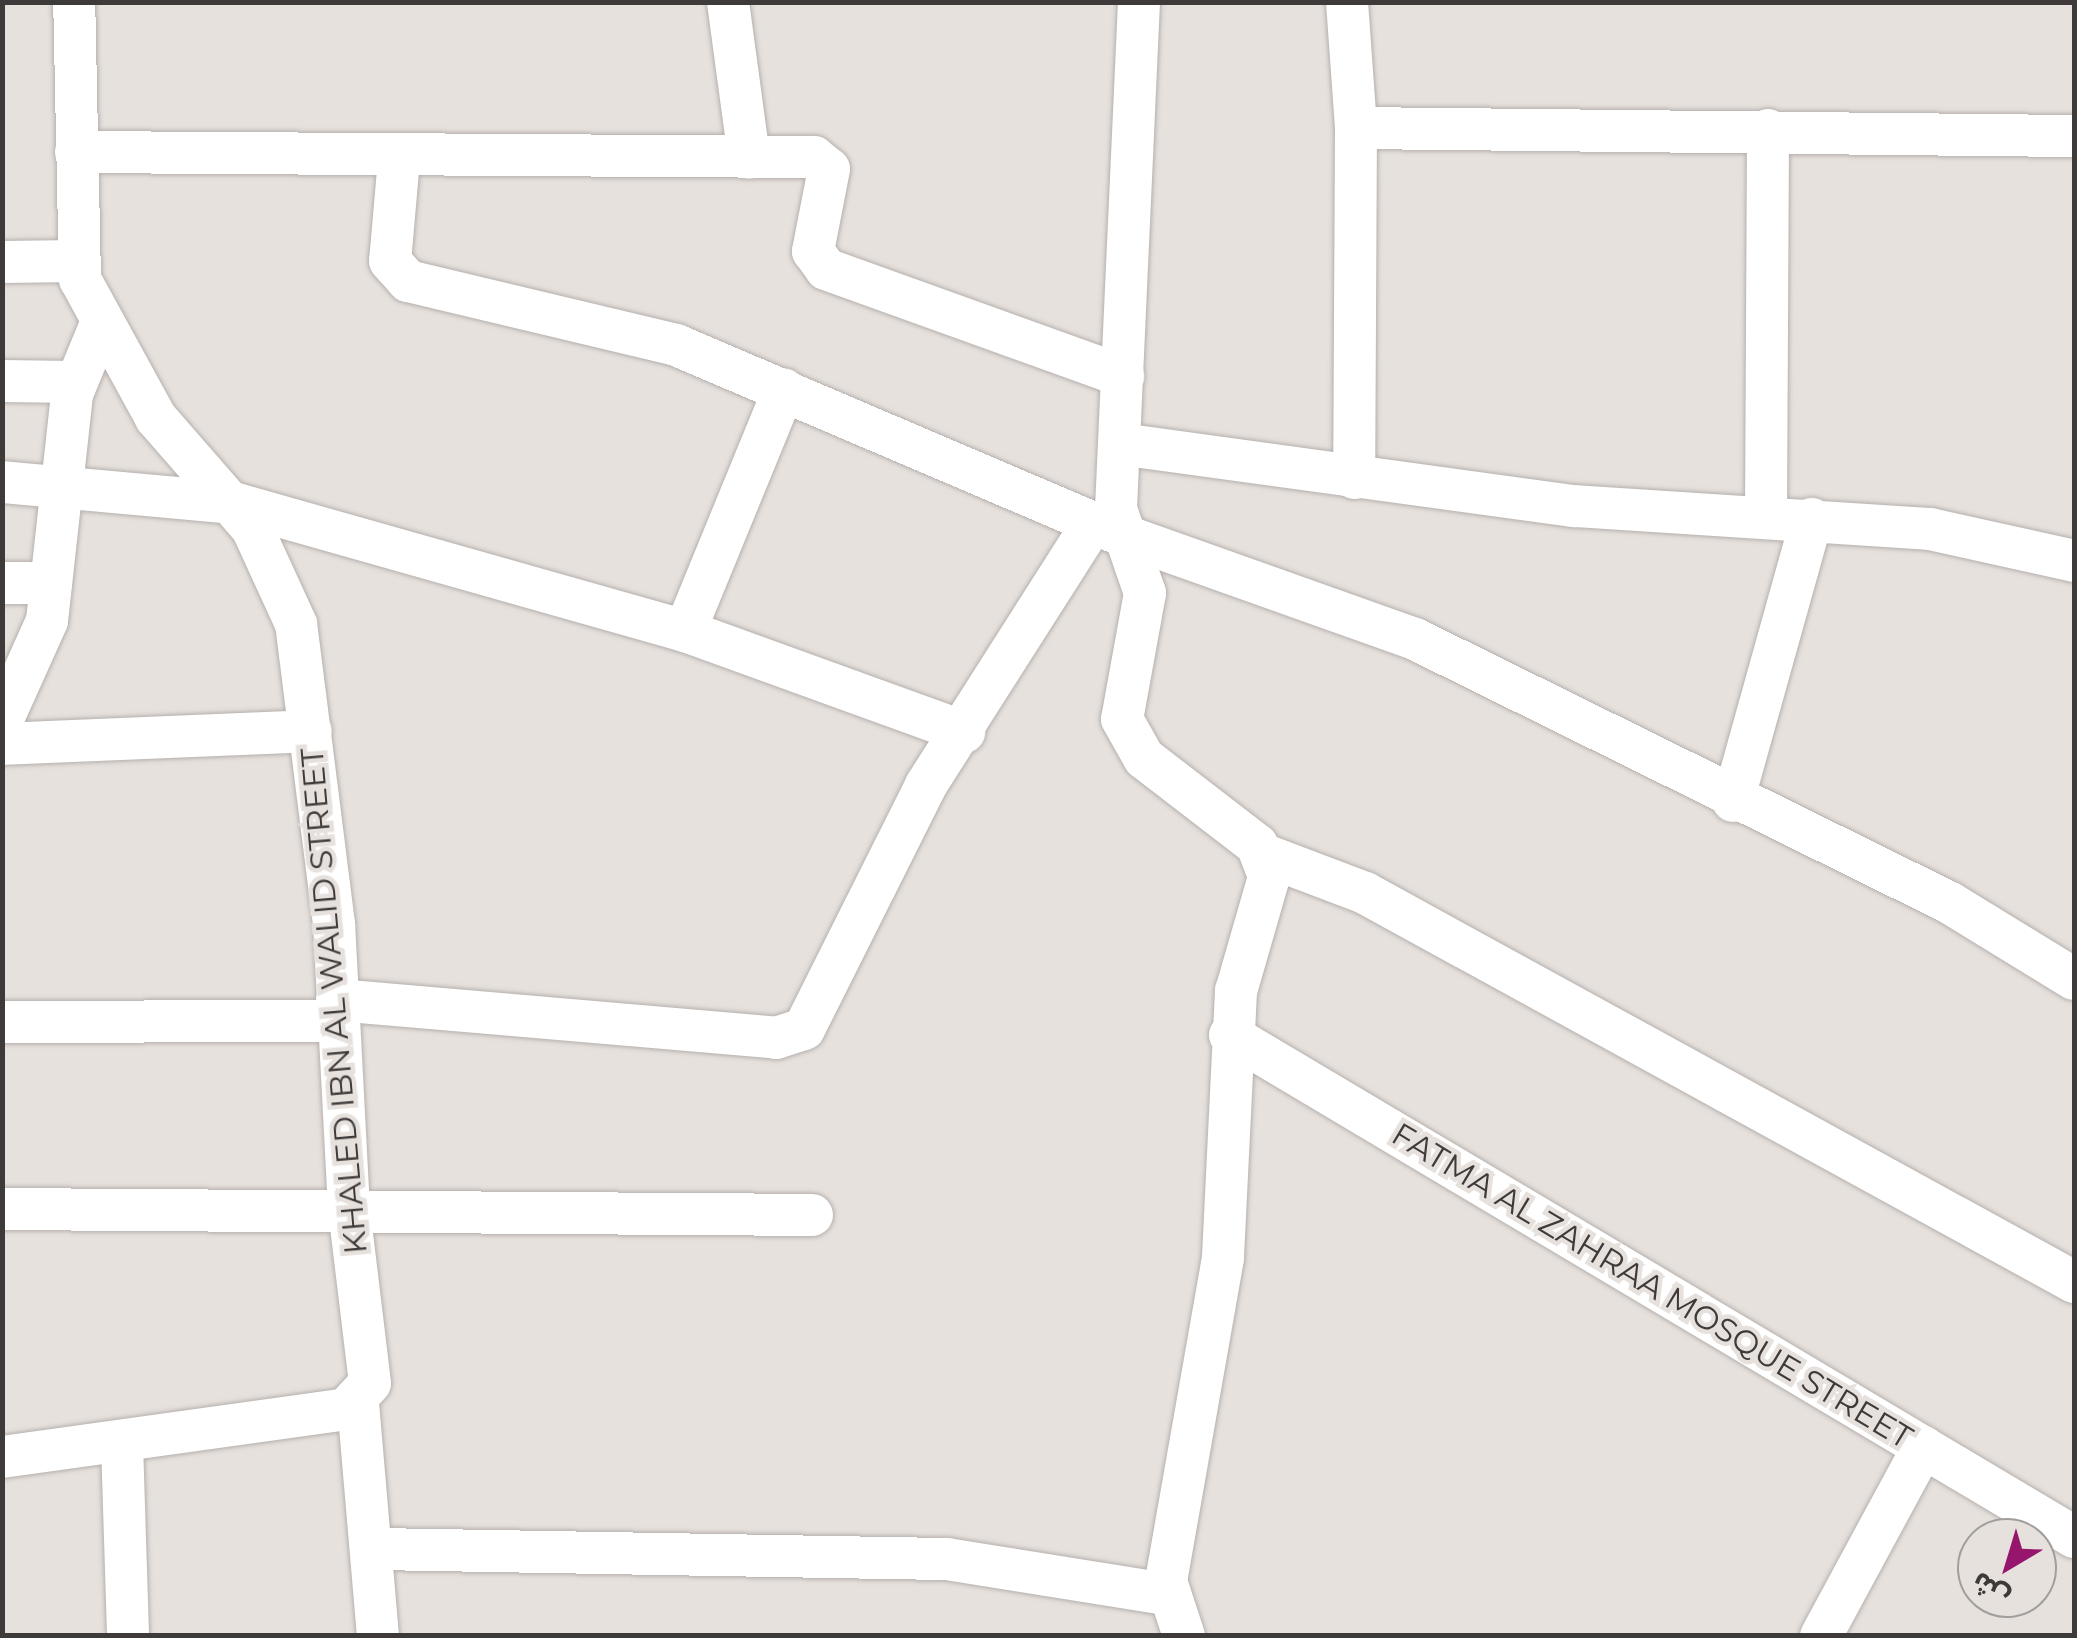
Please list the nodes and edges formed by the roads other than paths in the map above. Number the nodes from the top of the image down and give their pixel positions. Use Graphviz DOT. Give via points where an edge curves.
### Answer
graph roads {
  1 [pos="74,2"];
  2 [pos="728,2"];
  3 [pos="1138,2"];
  4 [pos="1348,2"];
  5 [pos="1356,128"];
  6 [pos="1768,130"];
  7 [pos="2074,136"];
  8 [pos="76,152"];
  9 [pos="399,158"];
  10 [pos="749,158"];
  11 [pos="77,261"];
  12 [pos="2,262"];
  13 [pos="100,326"];
  14 [pos="1123,376"];
  15 [pos="2,382"];
  16 [pos="75,382"];
  17 [pos="784,390"];
  18 [pos="1120,444"];
  19 [pos="1354,478"];
  20 [pos="2,482"];
  21 [pos="62,482"];
  22 [pos="234,504"];
  23 [pos="1766,518"];
  24 [pos="1812,519"];
  25 [pos="1107,529"];
  26 [pos="2074,561"];
  27 [pos="51,583"];
  28 [pos="2,584"];
  29 [pos="685,632"];
  30 [pos="4,725"];
  31 [pos="311,731"];
  32 [pos="964,732"];
  33 [pos="1733,801"];
  34 [pos="1264,855"];
  35 [pos="2074,979"];
  36 [pos="337,1011"];
  37 [pos="2,1022"];
  38 [pos="1230,1036"];
  39 [pos="2,1209"];
  40 [pos="349,1209"];
  41 [pos="812,1215"];
  42 [pos="2074,1282"];
  43 [pos="358,1402"];
  44 [pos="122,1443"];
  45 [pos="1922,1447"];
  46 [pos="2,1457"];
  47 [pos="2074,1537"];
  48 [pos="376,1550"];
  49 [pos="1166,1594"];
  50 [pos="128,1636"];
  51 [pos="378,1636"];
  52 [pos="1184,1636"];
  53 [pos="1820,1636"];
  1 -- 8 [label="street, KHALED IBN AL WALID STREET"];
  2 -- 10 [label="street"];
  3 -- 14 [label="street"];
  4 -- 5 [label="street"];
  5 -- 6 [label="street"];
  5 -- 19 [label="street"];
  6 -- 7 [label="street"];
  6 -- 23 [label="street"];
  8 -- 9 [label="street"];
  8 -- 11 [label="street, KHALED IBN AL WALID STREET"];
  9 -- 10 [label="street"];
  9 -- 17 [label="street" via="390,261 399,276 631,330"];
  10 -- 14 [label="street" via="827,165 813,250 826,269"];
  11 -- 12 [label="street"];
  11 -- 13 [label="street, KHALED IBN AL WALID STREET"];
  13 -- 16 [label="street"];
  13 -- 22 [label="street, KHALED IBN AL WALID STREET" via="156,418"];
  14 -- 18 [label="street"];
  15 -- 16 [label="street"];
  16 -- 21 [label="street"];
  17 -- 25 [label="street"];
  17 -- 29 [label="street"];
  18 -- 19 [label="street"];
  18 -- 25 [label="street"];
  19 -- 23 [label="street"];
  20 -- 21 [label="street"];
  21 -- 22 [label="street"];
  21 -- 27 [label="street"];
  22 -- 29 [label="street"];
  22 -- 31 [label="street, KHALED IBN AL WALID STREET" via="284,588"];
  23 -- 24 [label="street"];
  24 -- 26 [label="street" via="1930,529"];
  24 -- 33 [label="street"];
  25 -- 32 [label="street"];
  25 -- 33 [label="street" via="1489,671"];
  25 -- 34 [label="street" via="1145,593 1122,704 1126,733"];
  27 -- 28 [label="street"];
  27 -- 30 [label="street" via="38,655"];
  29 -- 32 [label="street"];
  30 -- 31 [label="street"];
  31 -- 36 [label="street, KHALED IBN AL WALID STREET"];
  32 -- 36 [label="street" via="913,810 814,1019 791,1036"];
  33 -- 35 [label="street" via="1950,903"];
  34 -- 38 [label="street" via="1267,886"];
  34 -- 42 [label="street" via="1366,893"];
  36 -- 37 [label="street"];
  36 -- 40 [label="street, KHALED IBN AL WALID STREET"];
  38 -- 45 [label="street, FATMA AL ZAHRAA MOSQUE STREET"];
  38 -- 49 [label="street" via="1223,1258"];
  39 -- 40 [label="street"];
  40 -- 41 [label="street"];
  40 -- 43 [label="street, KHALED IBN AL WALID STREET" via="370,1373"];
  43 -- 44 [label="street"];
  43 -- 48 [label="street, KHALED IBN AL WALID STREET"];
  44 -- 46 [label="street"];
  44 -- 50 [label="street"];
  45 -- 47 [label="street, FATMA AL ZAHRAA MOSQUE STREET"];
  45 -- 53 [label="street"];
  48 -- 49 [label="street" via="947,1560"];
  48 -- 51 [label="street, KHALED IBN AL WALID STREET"];
  49 -- 52 [label="street"];
}
